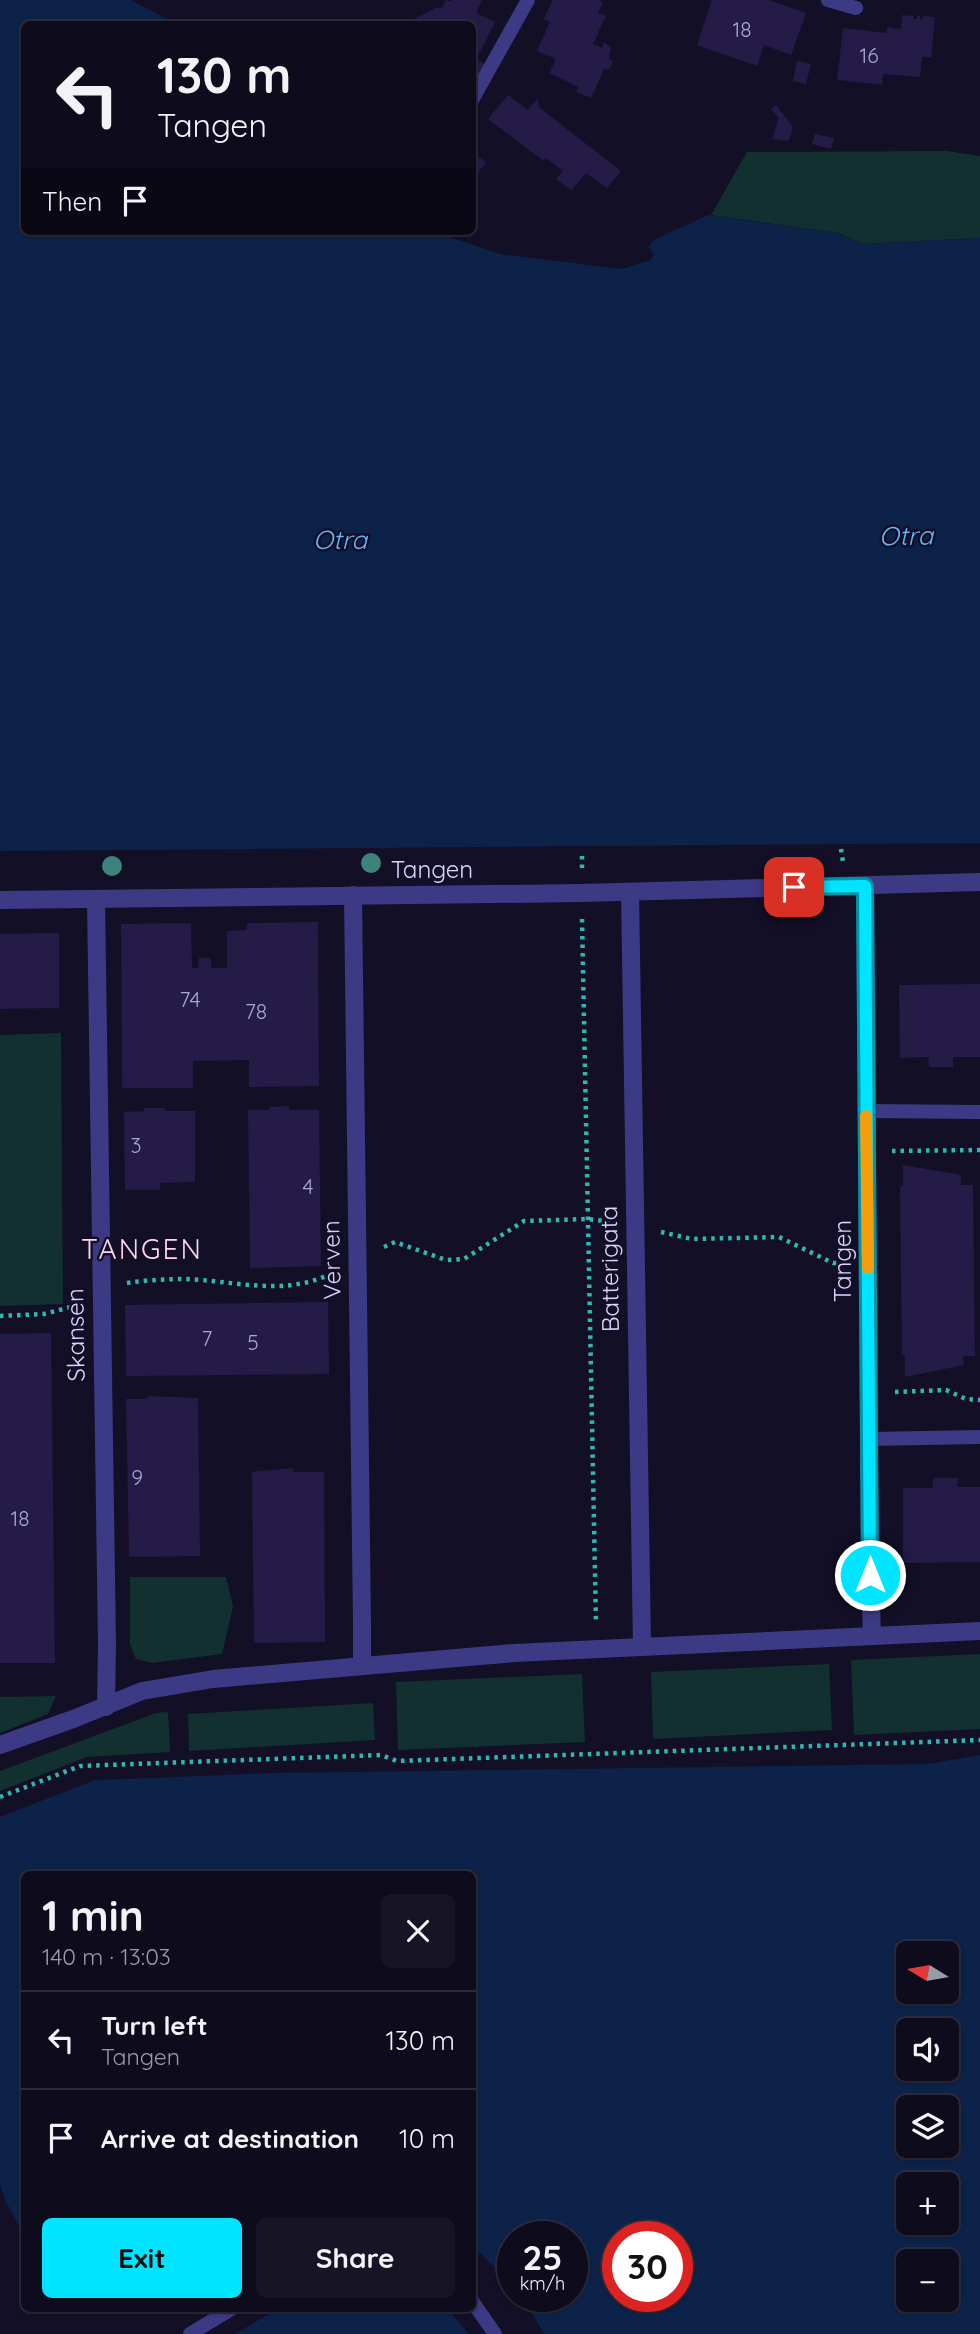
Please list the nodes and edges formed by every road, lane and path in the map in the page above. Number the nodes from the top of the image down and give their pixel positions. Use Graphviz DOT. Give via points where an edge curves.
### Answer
graph roads {
  1 [pos="528,0"];
  2 [pos="828,0"];
  3 [pos="856,8"];
  4 [pos="476,93"];
  5 [pos="582,851"];
  6 [pos="980,882"];
  7 [pos="865,886"];
  8 [pos="630,892"];
  9 [pos="581,893"];
  10 [pos="353,895"];
  11 [pos="0,900"];
  12 [pos="96,900"];
  13 [pos="866,1111"];
  14 [pos="980,1112"];
  15 [pos="980,1150"];
  16 [pos="867,1151"];
  17 [pos="588,1219"];
  18 [pos="634,1226"];
  19 [pos="357,1259"];
  20 [pos="867,1262"];
  21 [pos="100,1291"];
  22 [pos="0,1316"];
  23 [pos="869,1393"];
  24 [pos="980,1400"];
  25 [pos="980,1437"];
  26 [pos="869,1439"];
  27 [pos="980,1631"];
  28 [pos="872,1636"];
  29 [pos="642,1646"];
  30 [pos="597,1648"];
  31 [pos="362,1666"];
  32 [pos="106,1707"];
  33 [pos="980,1740"];
  34 [pos="0,1745"];
  35 [pos="0,1797"];
  36 [pos="476,2307"];
  37 [pos="226,2312"];
  38 [pos="190,2334"];
  39 [pos="495,2334"];
  1 -- 4 [label="lane"];
  2 -- 3 [label="lane"];
  5 -- 9 [label="path"];
  6 -- 7 [label="street, Tangen"];
  7 -- 8 [label="street, Tangen"];
  7 -- 13 [label="street, Tangen"];
  8 -- 9 [label="street, Tangen"];
  8 -- 18 [label="street, Batterigata"];
  9 -- 10 [label="street, Tangen"];
  9 -- 17 [label="path"];
  10 -- 12 [label="street, Tangen"];
  10 -- 19 [label="street, Verven"];
  11 -- 12 [label="street, Tangen"];
  12 -- 21 [label="street, Skansen"];
  13 -- 14 [label="lane"];
  13 -- 16 [label="street, Tangen"];
  15 -- 16 [label="path"];
  16 -- 20 [label="street, Tangen"];
  17 -- 18 [label="path"];
  17 -- 19 [label="path" via="524,1221 464,1259 446,1261 395,1242"];
  17 -- 30 [label="path"];
  18 -- 20 [label="path" via="692,1238 779,1237 833,1263"];
  18 -- 29 [label="street, Batterigata"];
  19 -- 21 [label="path" via="300,1285 267,1287 186,1279 113,1285"];
  19 -- 31 [label="street, Verven"];
  20 -- 23 [label="street, Tangen"];
  21 -- 22 [label="path" via="71,1309"];
  21 -- 32 [label="street, Skansen"];
  23 -- 24 [label="path" via="946,1390"];
  23 -- 26 [label="street, Tangen"];
  25 -- 26 [label="lane"];
  26 -- 28 [label="street, Tangen"];
  27 -- 28 [label="street"];
  28 -- 29 [label="street"];
  29 -- 30 [label="street"];
  30 -- 31 [label="street"];
  31 -- 32 [label="street" via="175,1684 142,1691"];
  32 -- 34 [label="street"];
  33 -- 35 [label="path" via="397,1761 381,1755 80,1766"];
  36 -- 39 [label="lane"];
  37 -- 38 [label="lane"];
}
